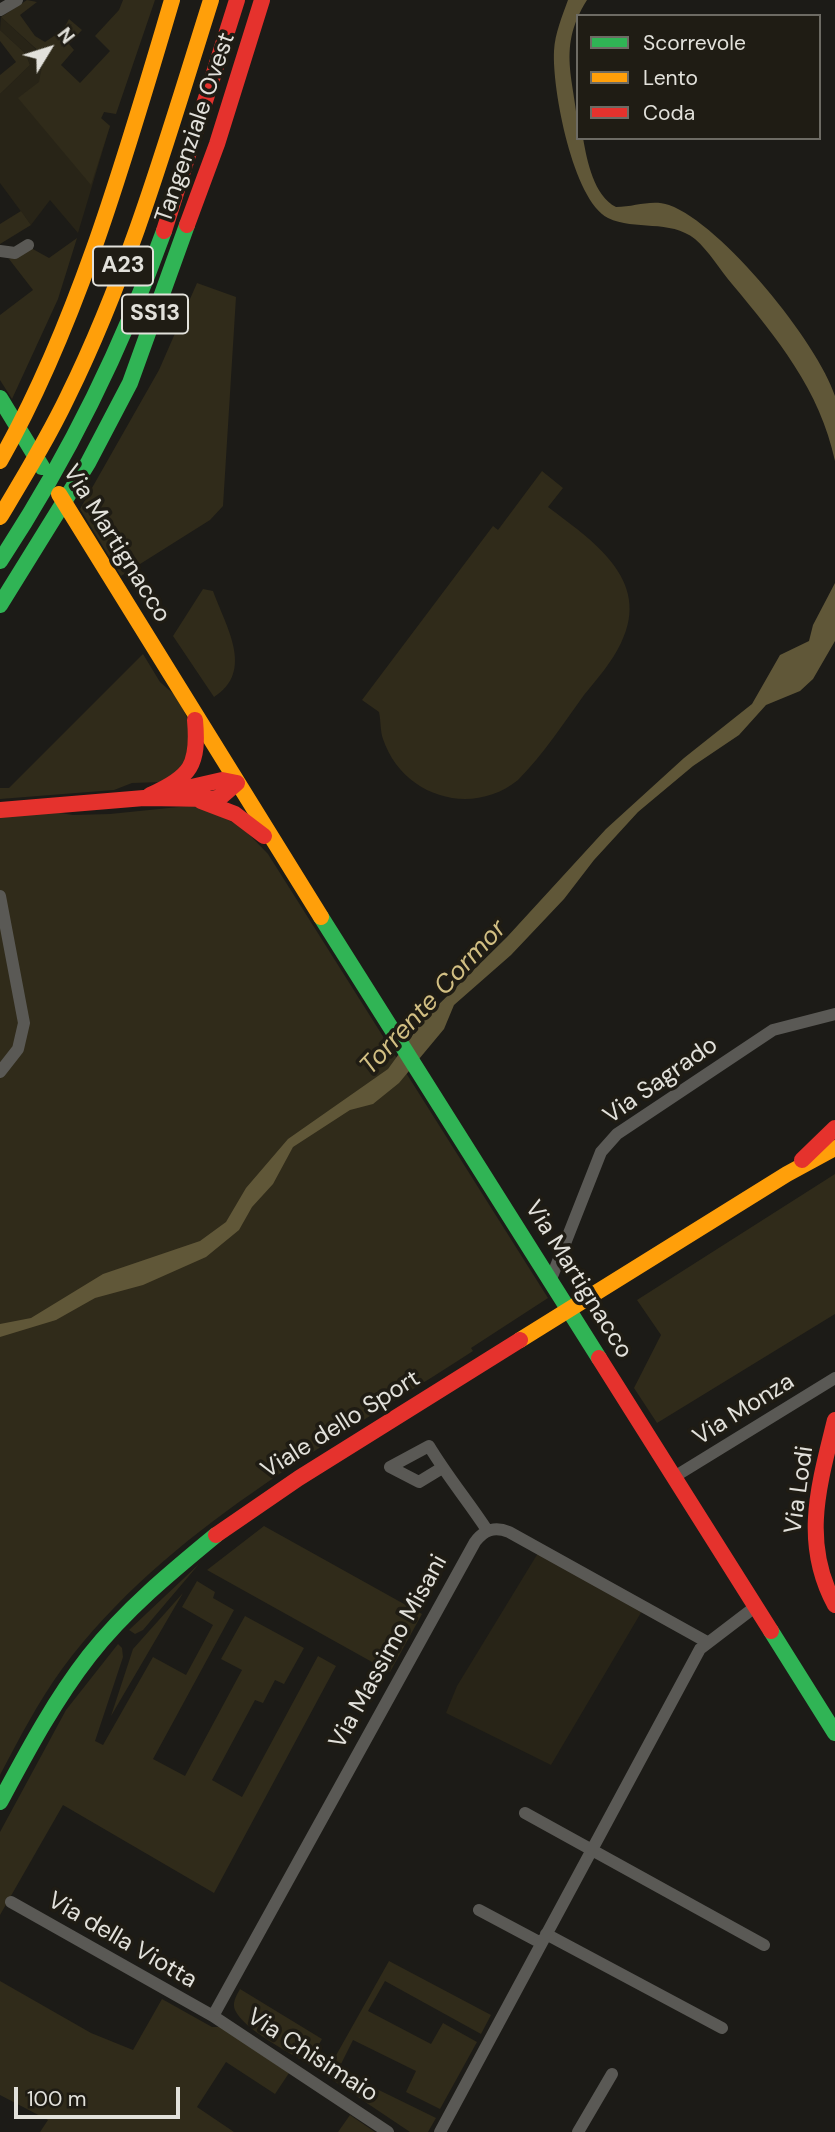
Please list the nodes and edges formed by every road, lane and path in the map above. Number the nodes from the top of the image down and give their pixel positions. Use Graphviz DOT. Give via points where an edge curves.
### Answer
graph roads {
  1 [pos="17,0"];
  2 [pos="172,0"];
  3 [pos="211,0"];
  4 [pos="237,0"];
  5 [pos="262,0"];
  6 [pos="0,10"];
  7 [pos="28,245"];
  8 [pos="0,251"];
  9 [pos="0,398"];
  10 [pos="0,461"];
  11 [pos="0,517"];
  12 [pos="0,561"];
  13 [pos="0,605"];
  14 [pos="194,713"];
  15 [pos="237,783"];
  16 [pos="144,798"];
  17 [pos="197,800"];
  18 [pos="0,810"];
  19 [pos="281,851"];
  20 [pos="0,897"];
  21 [pos="835,1014"];
  22 [pos="0,1072"];
  23 [pos="835,1128"];
  24 [pos="835,1148"];
  25 [pos="787,1174"];
  26 [pos="554,1284"];
  27 [pos="835,1378"];
  28 [pos="835,1420"];
  29 [pos="442,1468"];
  30 [pos="674,1477"];
  31 [pos="487,1531"];
  32 [pos="835,1605"];
  33 [pos="755,1607"];
  34 [pos="706,1642"];
  35 [pos="835,1733"];
  36 [pos="0,1802"];
  37 [pos="525,1813"];
  38 [pos="591,1850"];
  39 [pos="10,1902"];
  40 [pos="479,1910"];
  41 [pos="544,1938"];
  42 [pos="764,1945"];
  43 [pos="212,2016"];
  44 [pos="722,2028"];
  45 [pos="612,2074"];
  46 [pos="388,2132"];
  47 [pos="440,2132"];
  48 [pos="578,2132"];
  1 -- 6 [label="street"];
  2 -- 10 [label="main road" via="64,328"];
  3 -- 11 [label="main road, A23" via="140,222 104,318 61,410"];
  4 -- 12 [label="main road, A23" via="135,307 65,455"];
  5 -- 13 [label="main road, Tangenziale Ovest / SS13" via="217,144 130,383 88,463"];
  7 -- 8 [label="street" via="15,253"];
  9 -- 14 [label="main road, Via Martignacco"];
  14 -- 15 [label="main road, Via Martignacco"];
  14 -- 16 [label="main road, Via Martignacco" via="197,754 191,772"];
  15 -- 16 [label="main road, Via Martignacco" via="222,780"];
  15 -- 17 [label="main road, Via Martignacco" via="222,796"];
  15 -- 19 [label="main road, Via Martignacco"];
  16 -- 17 [label="main road, Via Martignacco"];
  16 -- 18 [label="main road, Via Martignacco"];
  17 -- 19 [label="main road, Via Martignacco" via="235,814"];
  19 -- 26 [label="main road, Via Martignacco"];
  20 -- 22 [label="street" via="24,1023 18,1049"];
  21 -- 26 [label="street, Via Sagrado" via="773,1030 617,1134 601,1152"];
  23 -- 25 [label="main road, Viale dello Sport"];
  24 -- 25 [label="main road, Viale dello Sport"];
  25 -- 36 [label="main road, Viale dello Sport" via="304,1474 204,1542 103,1639 63,1694"];
  26 -- 30 [label="main road, Via Martignacco"];
  27 -- 30 [label="street, Via Monza"];
  28 -- 32 [label="main road, Via Lodi" via="818,1497 814,1544 821,1581"];
  29 -- 31 [label="street"];
  30 -- 33 [label="main road, Via Martignacco"];
  31 -- 34 [label="street" via="509,1532"];
  31 -- 43 [label="street, Via Massimo Misani" via="460,1567"];
  33 -- 34 [label="street"];
  33 -- 35 [label="main road, Via Martignacco"];
  34 -- 38 [label="street"];
  37 -- 38 [label="street"];
  38 -- 41 [label="street"];
  38 -- 42 [label="street"];
  39 -- 43 [label="street, Via della Viotta"];
  40 -- 41 [label="street"];
  41 -- 44 [label="street"];
  41 -- 47 [label="street"];
  43 -- 46 [label="street, Via Chisimaio"];
  45 -- 48 [label="street"];
}
